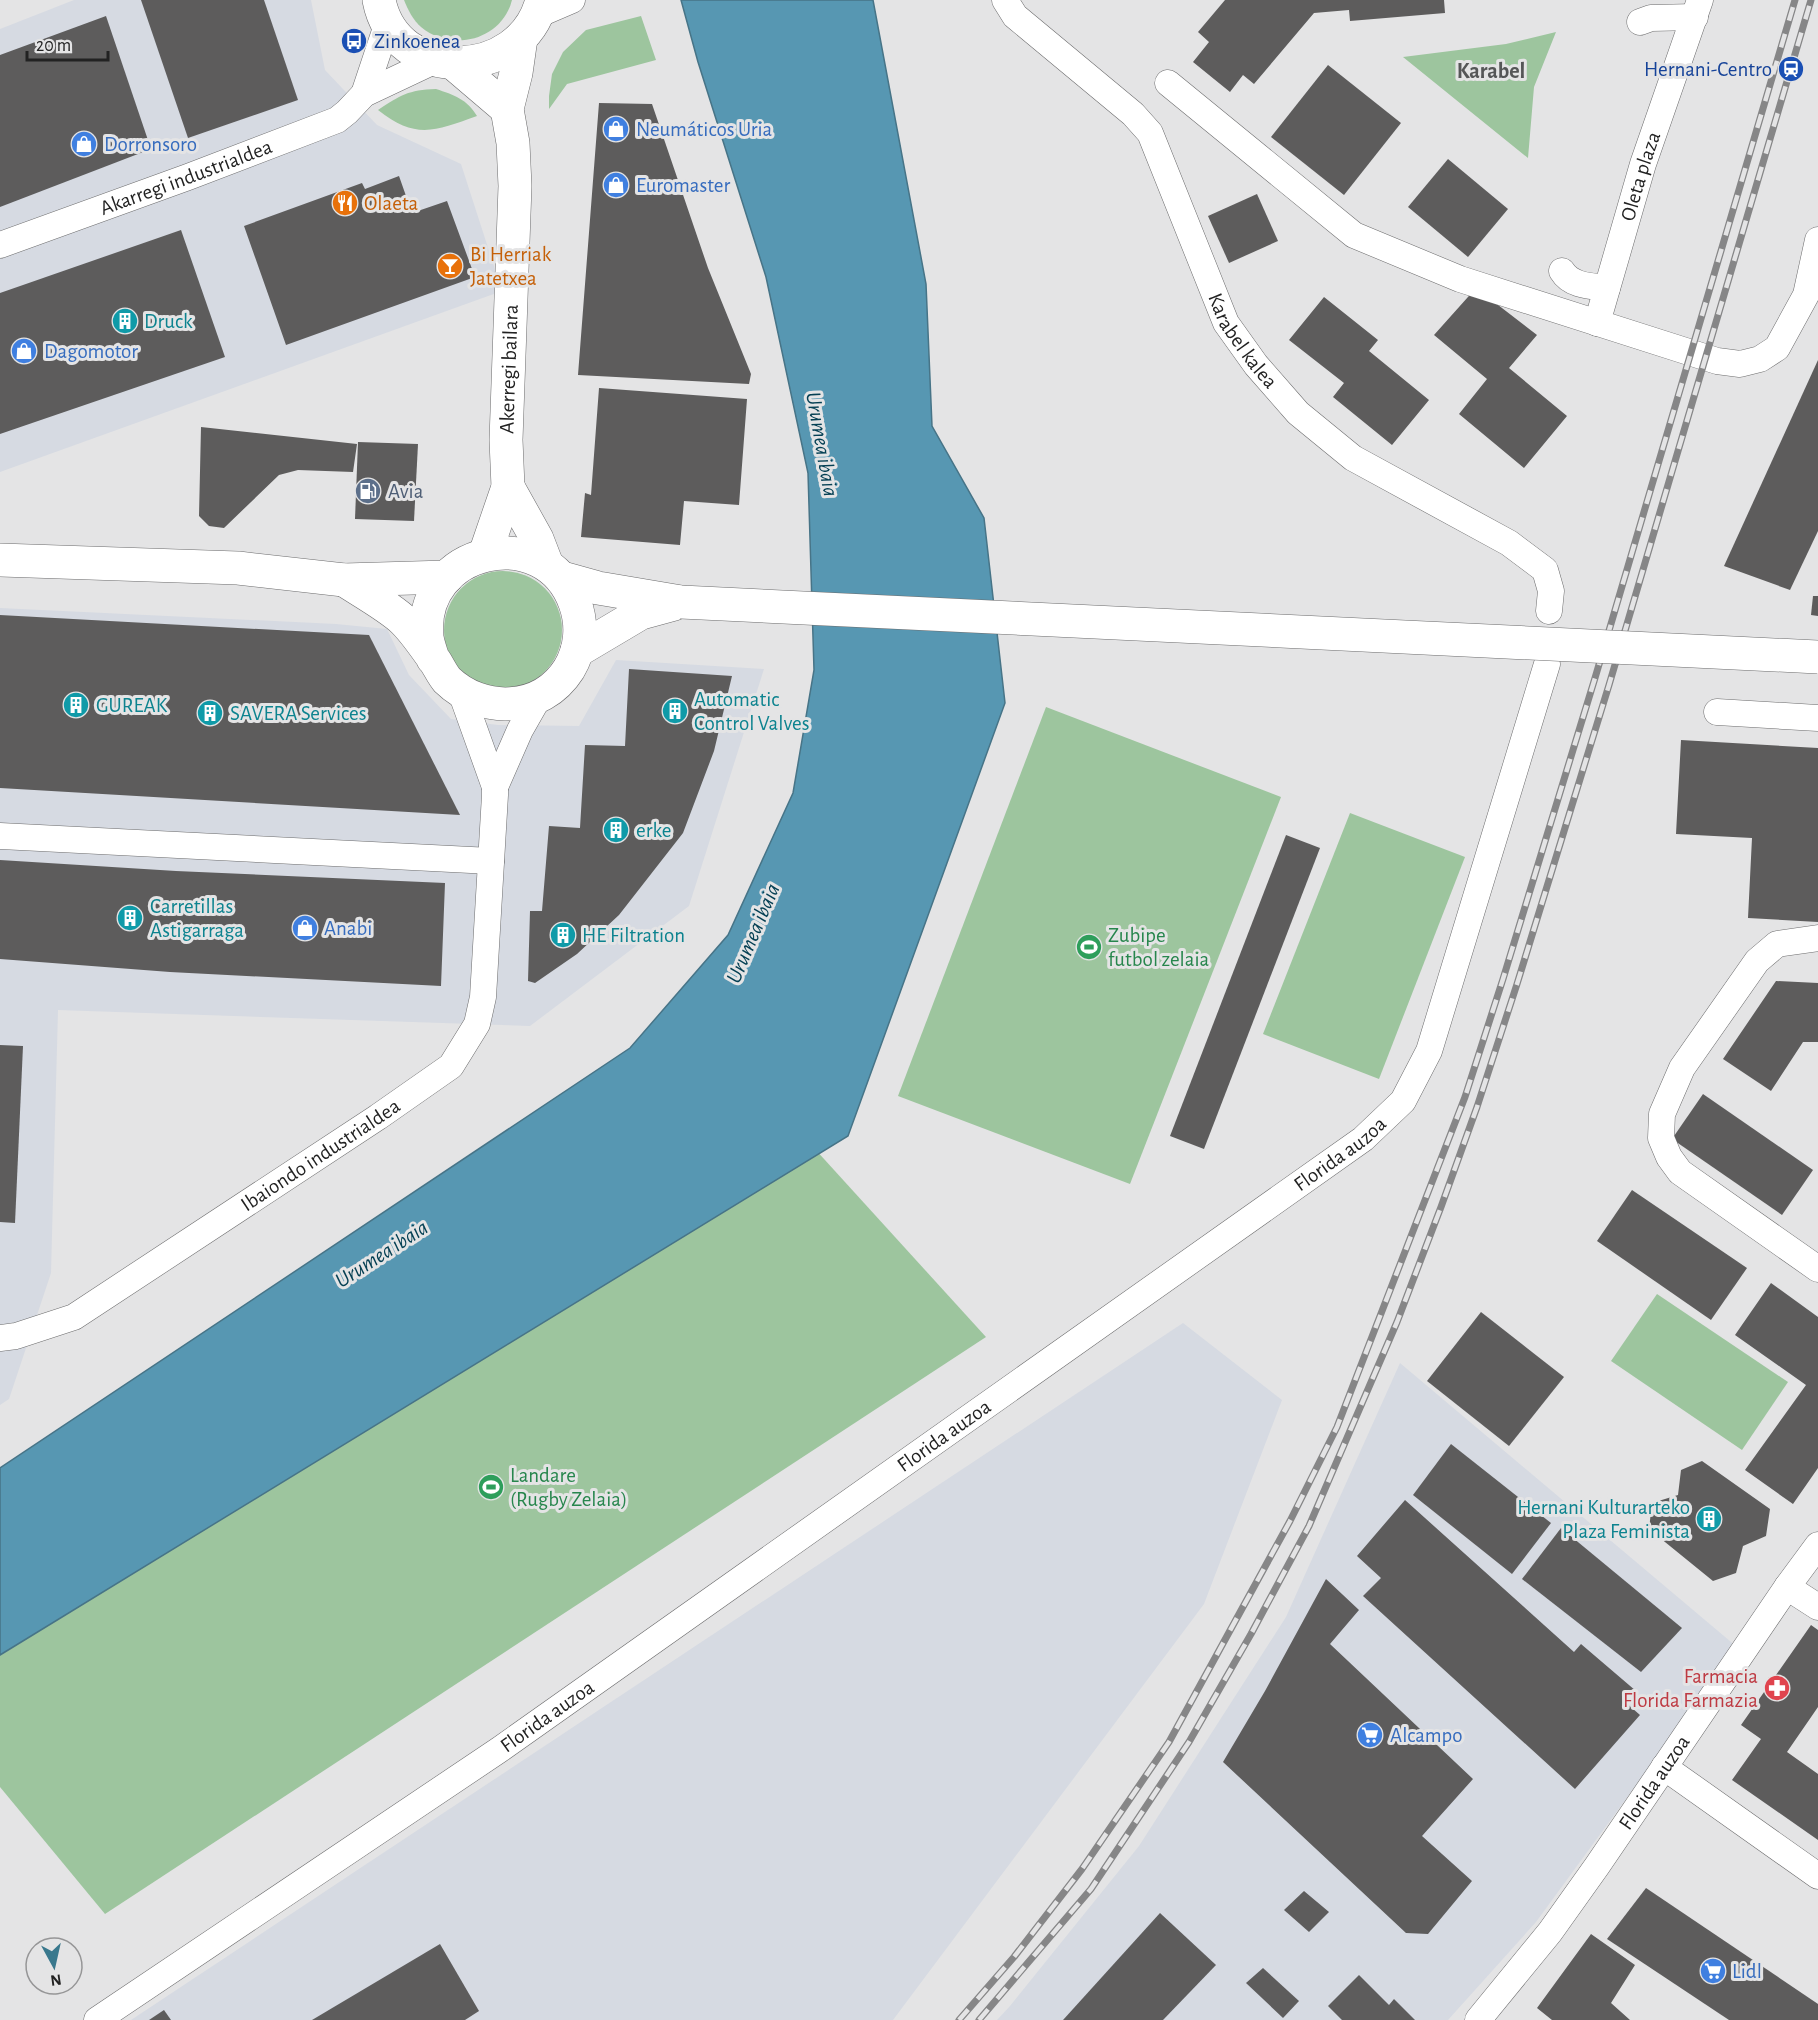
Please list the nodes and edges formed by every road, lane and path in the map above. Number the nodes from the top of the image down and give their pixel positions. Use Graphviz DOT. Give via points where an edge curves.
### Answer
graph roads {
  1 [pos="572,0"];
  2 [pos="1005,0"];
  3 [pos="1697,9"];
  4 [pos="383,11"];
  5 [pos="533,18"];
  6 [pos="1640,22"];
  7 [pos="445,62"];
  8 [pos="1168,83"];
  9 [pos="364,94"];
  10 [pos="507,109"];
  11 [pos="1818,240"];
  12 [pos="0,245"];
  13 [pos="1562,271"];
  14 [pos="1607,288"];
  15 [pos="1597,323"];
  16 [pos="508,487"];
  17 [pos="485,554"];
  18 [pos="0,560"];
  19 [pos="554,572"];
  20 [pos="447,577"];
  21 [pos="344,580"];
  22 [pos="681,602"];
  23 [pos="1549,611"];
  24 [pos="577,651"];
  25 [pos="1818,657"];
  26 [pos="434,659"];
  27 [pos="1547,664"];
  28 [pos="461,692"];
  29 [pos="540,695"];
  30 [pos="1717,712"];
  31 [pos="1818,718"];
  32 [pos="495,787"];
  33 [pos="0,836"];
  34 [pos="491,861"];
  35 [pos="1818,938"];
  36 [pos="1818,1269"];
  37 [pos="0,1338"];
  38 [pos="1818,1545"];
  39 [pos="1787,1587"];
  40 [pos="1818,1607"];
  41 [pos="1664,1767"];
  42 [pos="1818,1876"];
  43 [pos="1482,2019"];
  44 [pos="97,2020"];
  1 -- 5 [label="street"];
  2 -- 23 [label="street, Karabel kalea" via="1015,16 1133,114 1150,133 1226,323 1298,414 1353,458 1509,543 1545,570 1551,591"];
  3 -- 6 [label="street, Oleta plaza"];
  3 -- 14 [label="street, Oleta plaza" via="1643,164"];
  4 -- 7 [label="main road" via="403,42 425,56"];
  4 -- 9 [label="street"];
  5 -- 7 [label="main road" via="507,50 472,63"];
  5 -- 10 [label="main road"];
  7 -- 9 [label="street"];
  7 -- 10 [label="main road"];
  8 -- 15 [label="street" via="1354,235 1460,279"];
  9 -- 12 [label="street, Akarregi industrialdea" via="337,120"];
  10 -- 16 [label="main road, Akerregi bailara" via="515,186 506,440"];
  11 -- 15 [label="street" via="1806,295 1777,348 1760,359 1740,364 1717,361"];
  13 -- 14 [label="street" via="1566,278 1582,285"];
  14 -- 15 [label="street, Oleta plaza"];
  16 -- 17 [label="main road"];
  16 -- 19 [label="main road"];
  17 -- 19 [label="main road" via="507,552 528,556"];
  17 -- 20 [label="main road"];
  18 -- 21 [label="main road" via="238,568"];
  19 -- 22 [label="main road" via="598,588"];
  19 -- 24 [label="main road" via="572,594 579,613"];
  20 -- 21 [label="main road"];
  20 -- 26 [label="main road" via="428,616 428,638"];
  21 -- 26 [label="main road" via="404,620"];
  22 -- 24 [label="main road" via="640,614"];
  22 -- 25 [label="main road, bridge"];
  24 -- 29 [label="main road" via="556,684"];
  26 -- 28 [label="main road"];
  27 -- 44 [label="street, Florida auzoa" via="1429,1051 1403,1101 1363,1139 515,1739"];
  28 -- 29 [label="main road" via="479,701 500,704 521,703"];
  28 -- 32 [label="street"];
  29 -- 32 [label="street"];
  30 -- 31 [label="street"];
  32 -- 34 [label="street, Ibaiondo industrialdea"];
  33 -- 34 [label="street"];
  34 -- 37 [label="street, Ibaiondo industrialdea" via="483,997 477,1024 452,1066 74,1317"];
  35 -- 36 [label="street" via="1777,944 1757,961 1682,1068 1662,1114 1661,1138 1680,1172"];
  38 -- 39 [label="street, Florida auzoa"];
  39 -- 40 [label="street"];
  39 -- 41 [label="street, Florida auzoa"];
  41 -- 42 [label="street"];
  41 -- 43 [label="street, Florida auzoa" via="1550,1932"];
}
